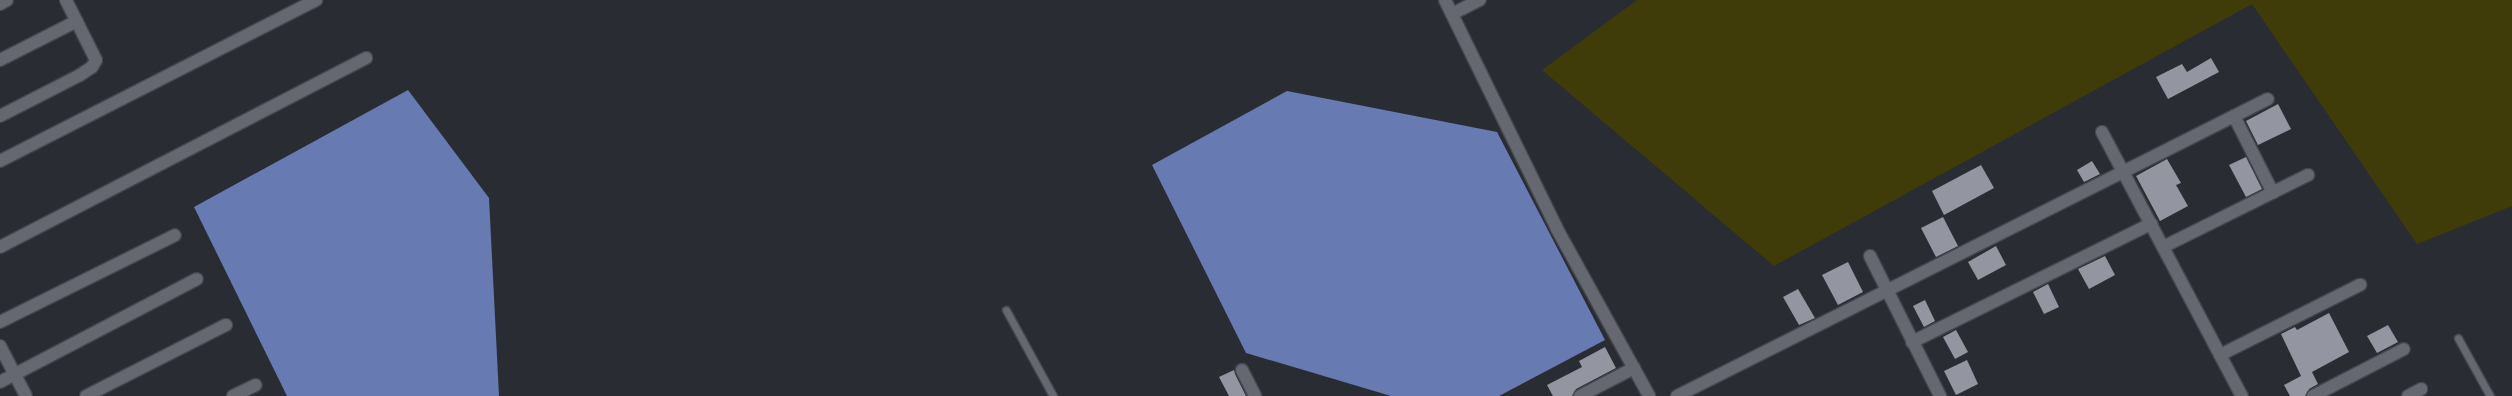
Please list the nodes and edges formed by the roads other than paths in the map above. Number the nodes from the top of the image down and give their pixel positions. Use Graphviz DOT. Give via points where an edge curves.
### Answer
graph roads {
  1 [pos="7,0"];
  2 [pos="66,0"];
  3 [pos="316,0"];
  4 [pos="1445,0"];
  5 [pos="1480,0"];
  6 [pos="0,4"];
  7 [pos="1452,14"];
  8 [pos="77,21"];
  9 [pos="366,58"];
  10 [pos="0,60"];
  11 [pos="2268,99"];
  12 [pos="0,116"];
  13 [pos="2234,116"];
  14 [pos="2102,132"];
  15 [pos="0,161"];
  16 [pos="2124,172"];
  17 [pos="2308,175"];
  18 [pos="2273,192"];
  19 [pos="2151,224"];
  20 [pos="175,235"];
  21 [pos="0,247"];
  22 [pos="2163,247"];
  23 [pos="1870,256"];
  24 [pos="197,279"];
  25 [pos="2360,284"];
  26 [pos="1886,291"];
  27 [pos="1006,310"];
  28 [pos="0,322"];
  29 [pos="226,325"];
  30 [pos="2458,338"];
  31 [pos="1912,342"];
  32 [pos="0,346"];
  33 [pos="2404,349"];
  34 [pos="2220,356"];
  35 [pos="1634,368"];
  36 [pos="1242,370"];
  37 [pos="14,374"];
  38 [pos="0,382"];
  39 [pos="256,385"];
  40 [pos="2421,389"];
  41 [pos="26,396"];
  42 [pos="86,396"];
  43 [pos="233,396"];
  44 [pos="1053,396"];
  45 [pos="1255,396"];
  46 [pos="1580,396"];
  47 [pos="1649,396"];
  48 [pos="1677,396"];
  49 [pos="1940,396"];
  50 [pos="2242,396"];
  51 [pos="2312,396"];
  52 [pos="2408,396"];
  53 [pos="2490,396"];
  1 -- 6 [label="street"];
  2 -- 8 [label="street"];
  3 -- 15 [label="street"];
  4 -- 7 [label="street"];
  5 -- 7 [label="street"];
  7 -- 35 [label="street" via="1557,229"];
  8 -- 10 [label="street"];
  8 -- 12 [label="street" via="94,53 96,60 92,67"];
  9 -- 21 [label="street"];
  11 -- 13 [label="street"];
  13 -- 16 [label="street"];
  13 -- 18 [label="street"];
  14 -- 16 [label="street"];
  16 -- 19 [label="street"];
  16 -- 26 [label="street"];
  17 -- 18 [label="street"];
  18 -- 22 [label="street"];
  19 -- 22 [label="street"];
  19 -- 31 [label="street"];
  20 -- 28 [label="street"];
  22 -- 34 [label="street"];
  23 -- 26 [label="street"];
  24 -- 37 [label="street"];
  25 -- 34 [label="street"];
  26 -- 31 [label="street"];
  26 -- 48 [label="street"];
  27 -- 44 [label="lane"];
  29 -- 42 [label="street"];
  30 -- 53 [label="lane"];
  31 -- 49 [label="street"];
  32 -- 37 [label="street"];
  33 -- 51 [label="street"];
  34 -- 50 [label="street"];
  35 -- 46 [label="street"];
  35 -- 47 [label="street"];
  36 -- 45 [label="street"];
  37 -- 38 [label="street"];
  37 -- 41 [label="street"];
  39 -- 43 [label="street"];
  40 -- 52 [label="street"];
}
